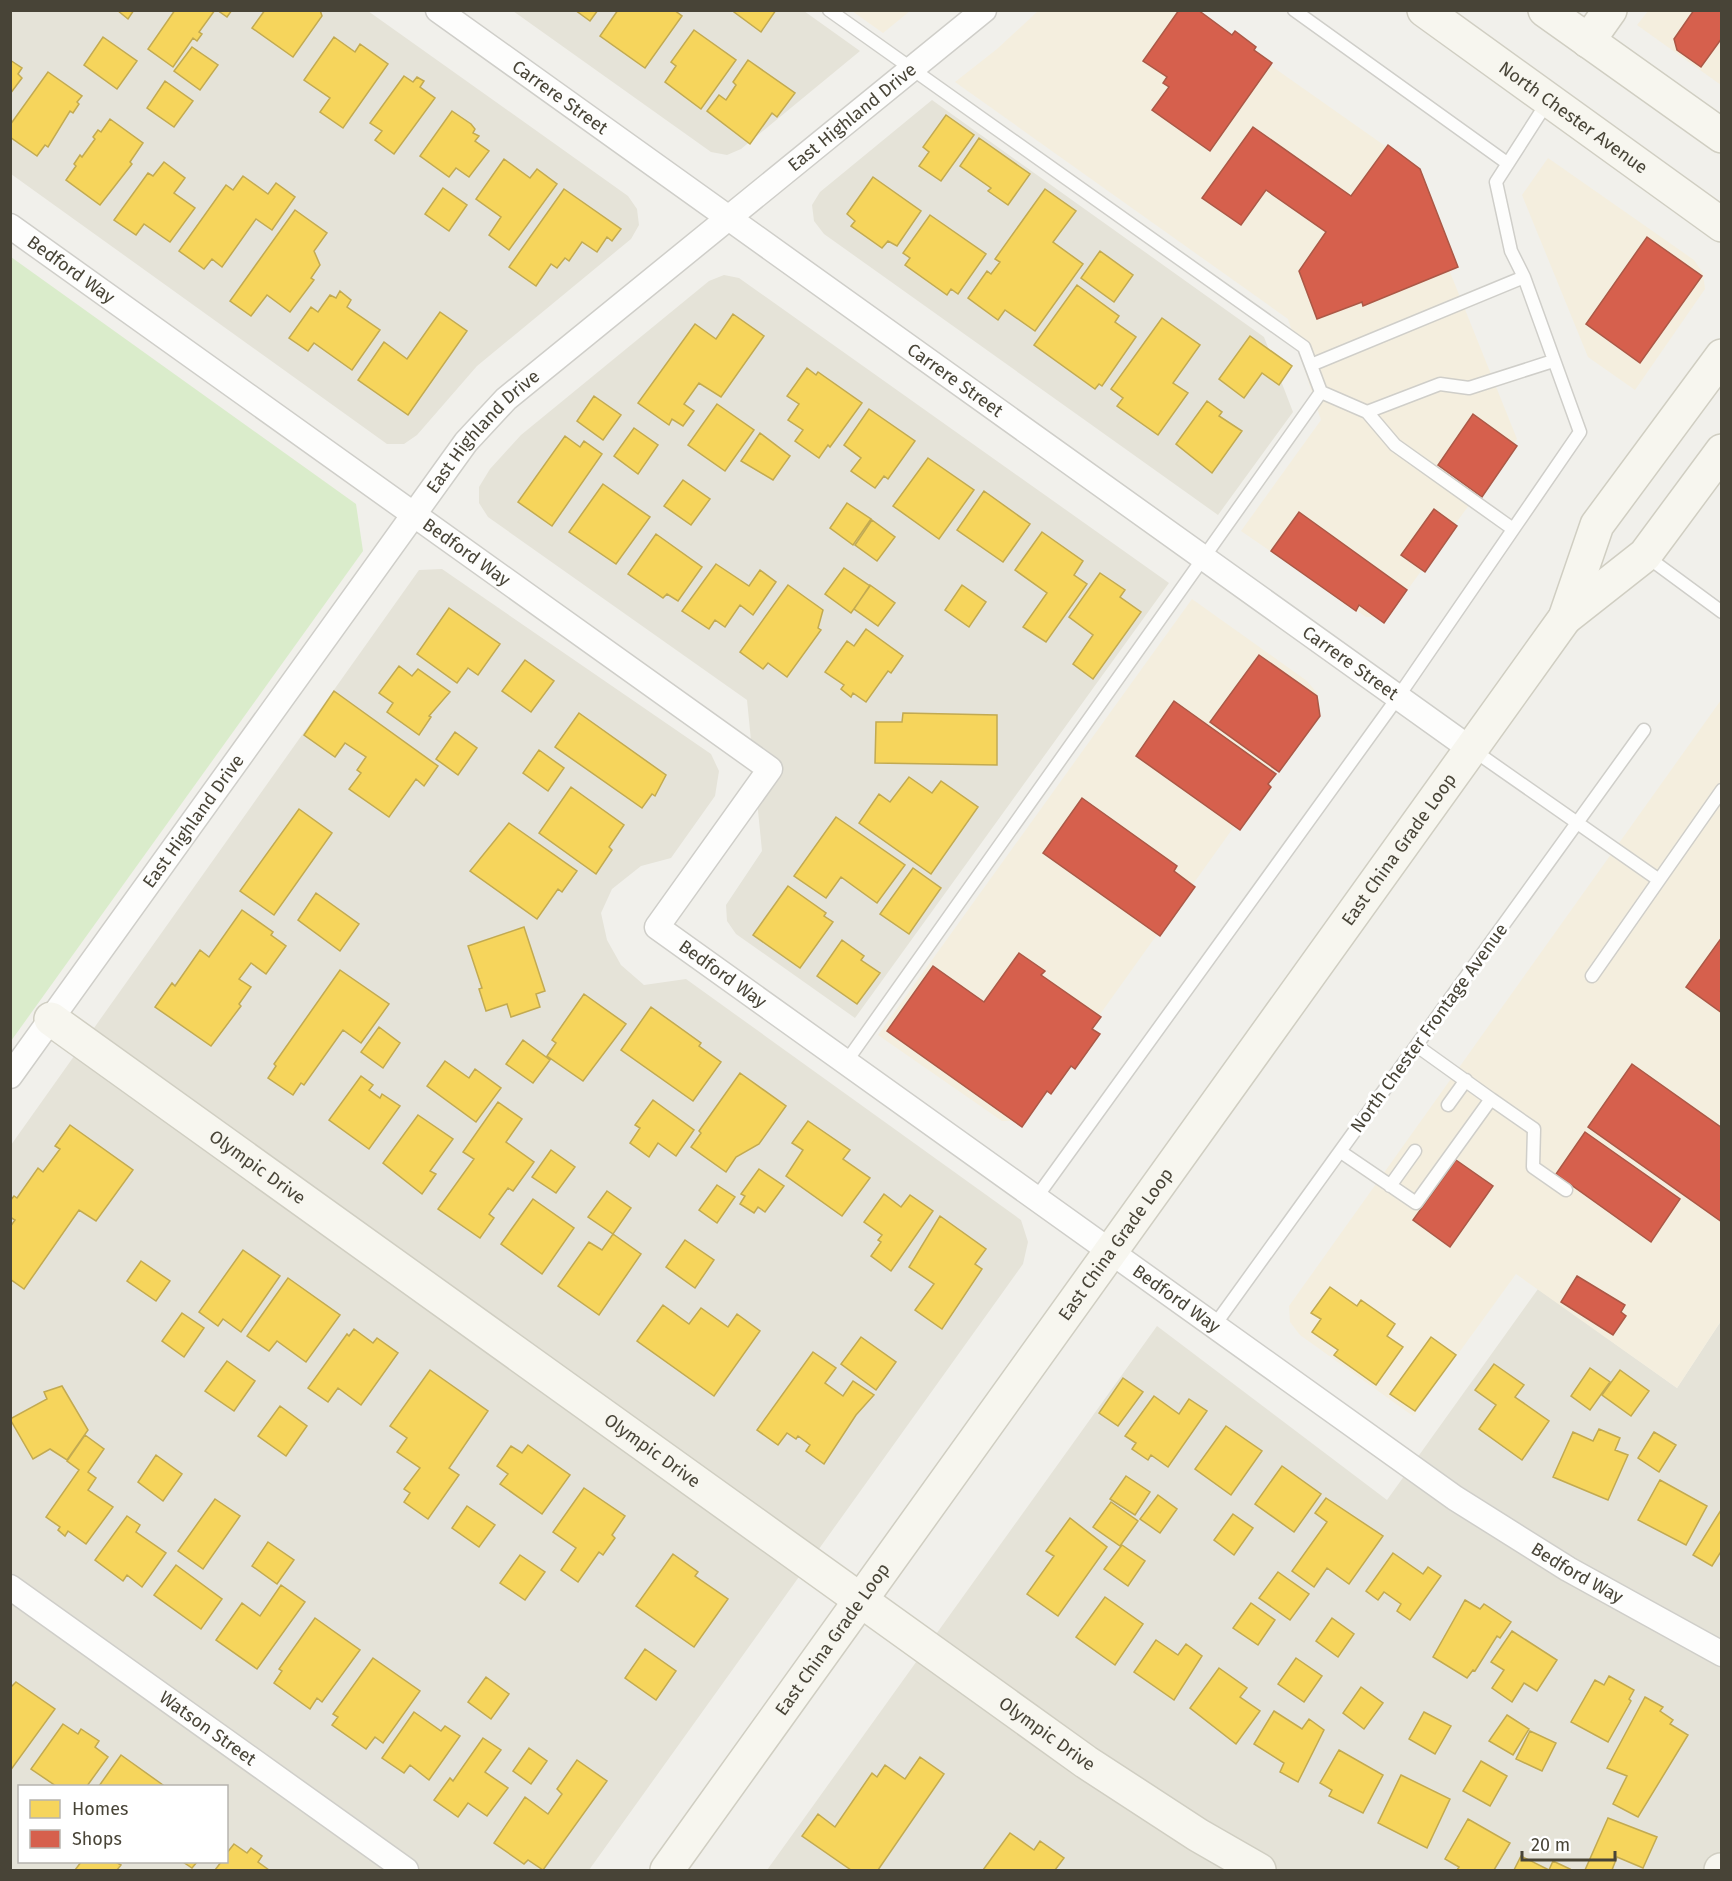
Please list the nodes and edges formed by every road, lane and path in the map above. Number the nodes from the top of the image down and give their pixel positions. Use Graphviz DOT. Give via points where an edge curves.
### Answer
graph roads {
  1 [pos="438,10"];
  2 [pos="829,10"];
  3 [pos="984,10"];
  4 [pos="1294,10"];
  5 [pos="1424,10"];
  6 [pos="1545,10"];
  7 [pos="1610,10"];
  8 [pos="1588,41"];
  9 [pos="911,70"];
  10 [pos="1549,100"];
  11 [pos="1722,136"];
  12 [pos="1507,163"];
  13 [pos="728,218"];
  14 [pos="1722,225"];
  15 [pos="10,226"];
  16 [pos="1524,277"];
  17 [pos="1722,356"];
  18 [pos="1553,361"];
  19 [pos="1311,365"];
  20 [pos="1322,393"];
  21 [pos="1367,412"];
  22 [pos="1722,451"];
  23 [pos="414,514"];
  24 [pos="1513,529"];
  25 [pos="1645,555"];
  26 [pos="1206,559"];
  27 [pos="1722,612"];
  28 [pos="1565,618"];
  29 [pos="1398,697"];
  30 [pos="1644,730"];
  31 [pos="1472,750"];
  32 [pos="1722,790"];
  33 [pos="1578,822"];
  34 [pos="1659,880"];
  35 [pos="1592,976"];
  36 [pos="51,1019"];
  37 [pos="1417,1046"];
  38 [pos="846,1062"];
  39 [pos="10,1076"];
  40 [pos="1466,1080"];
  41 [pos="1491,1099"];
  42 [pos="1448,1106"];
  43 [pos="1415,1151"];
  44 [pos="1341,1152"];
  45 [pos="1390,1186"];
  46 [pos="1566,1190"];
  47 [pos="1036,1198"];
  48 [pos="1111,1252"];
  49 [pos="1214,1326"];
  50 [pos="10,1587"];
  51 [pos="861,1600"];
  52 [pos="1722,1654"];
  53 [pos="406,1870"];
  54 [pos="667,1870"];
  55 [pos="1259,1870"];
  1 -- 13 [label="street, Carrere Street"];
  2 -- 9 [label="lane"];
  3 -- 9 [label="street, East Highland Drive"];
  4 -- 12 [label="lane"];
  5 -- 10 [label="main road, North Chester Avenue"];
  6 -- 8 [label="main road"];
  7 -- 8 [label="main road"];
  8 -- 11 [label="main road"];
  9 -- 13 [label="street, East Highland Drive"];
  9 -- 19 [label="lane" via="1304,347"];
  10 -- 12 [label="lane"];
  10 -- 14 [label="main road, North Chester Avenue"];
  12 -- 16 [label="lane" via="1496,182 1511,251"];
  13 -- 23 [label="street, East Highland Drive" via="506,399 466,442"];
  13 -- 26 [label="street, Carrere Street"];
  15 -- 23 [label="street, Bedford Way"];
  16 -- 18 [label="lane"];
  16 -- 19 [label="lane"];
  17 -- 28 [label="main road, East China Grade Loop" via="1597,525"];
  18 -- 21 [label="lane" via="1468,388 1440,384"];
  18 -- 24 [label="lane" via="1580,432"];
  19 -- 20 [label="lane"];
  20 -- 21 [label="lane"];
  20 -- 26 [label="lane"];
  21 -- 24 [label="lane" via="1395,445"];
  22 -- 25 [label="main road, East China Grade Loop"];
  23 -- 36 [label="street, East Highland Drive"];
  23 -- 38 [label="street, Bedford Way" via="770,769 657,927"];
  24 -- 29 [label="lane"];
  25 -- 27 [label="lane"];
  25 -- 28 [label="main road, East China Grade Loop"];
  26 -- 29 [label="street, Carrere Street"];
  26 -- 38 [label="lane"];
  28 -- 31 [label="main road, East China Grade Loop"];
  29 -- 31 [label="street, Carrere Street"];
  29 -- 47 [label="lane"];
  30 -- 33 [label="lane, North Chester Frontage Avenue"];
  31 -- 33 [label="lane"];
  31 -- 48 [label="main road, East China Grade Loop"];
  32 -- 34 [label="lane"];
  33 -- 34 [label="lane"];
  33 -- 37 [label="lane, North Chester Frontage Avenue"];
  34 -- 35 [label="lane"];
  36 -- 39 [label="street, East Highland Drive"];
  36 -- 51 [label="main road, Olympic Drive"];
  37 -- 40 [label="lane"];
  37 -- 44 [label="lane, North Chester Frontage Avenue"];
  38 -- 47 [label="street, Bedford Way"];
  40 -- 41 [label="lane"];
  40 -- 42 [label="lane"];
  41 -- 45 [label="lane" via="1416,1203"];
  41 -- 46 [label="lane" via="1534,1129 1533,1167"];
  43 -- 45 [label="lane"];
  44 -- 45 [label="lane"];
  44 -- 49 [label="lane, North Chester Frontage Avenue"];
  47 -- 48 [label="street, Bedford Way"];
  48 -- 49 [label="street, Bedford Way"];
  48 -- 51 [label="main road, East China Grade Loop"];
  49 -- 52 [label="street, Bedford Way" via="1455,1498 1568,1569"];
  50 -- 53 [label="street, Watson Street"];
  51 -- 54 [label="main road, East China Grade Loop"];
  51 -- 55 [label="main road, Olympic Drive" via="1086,1762"];
}
